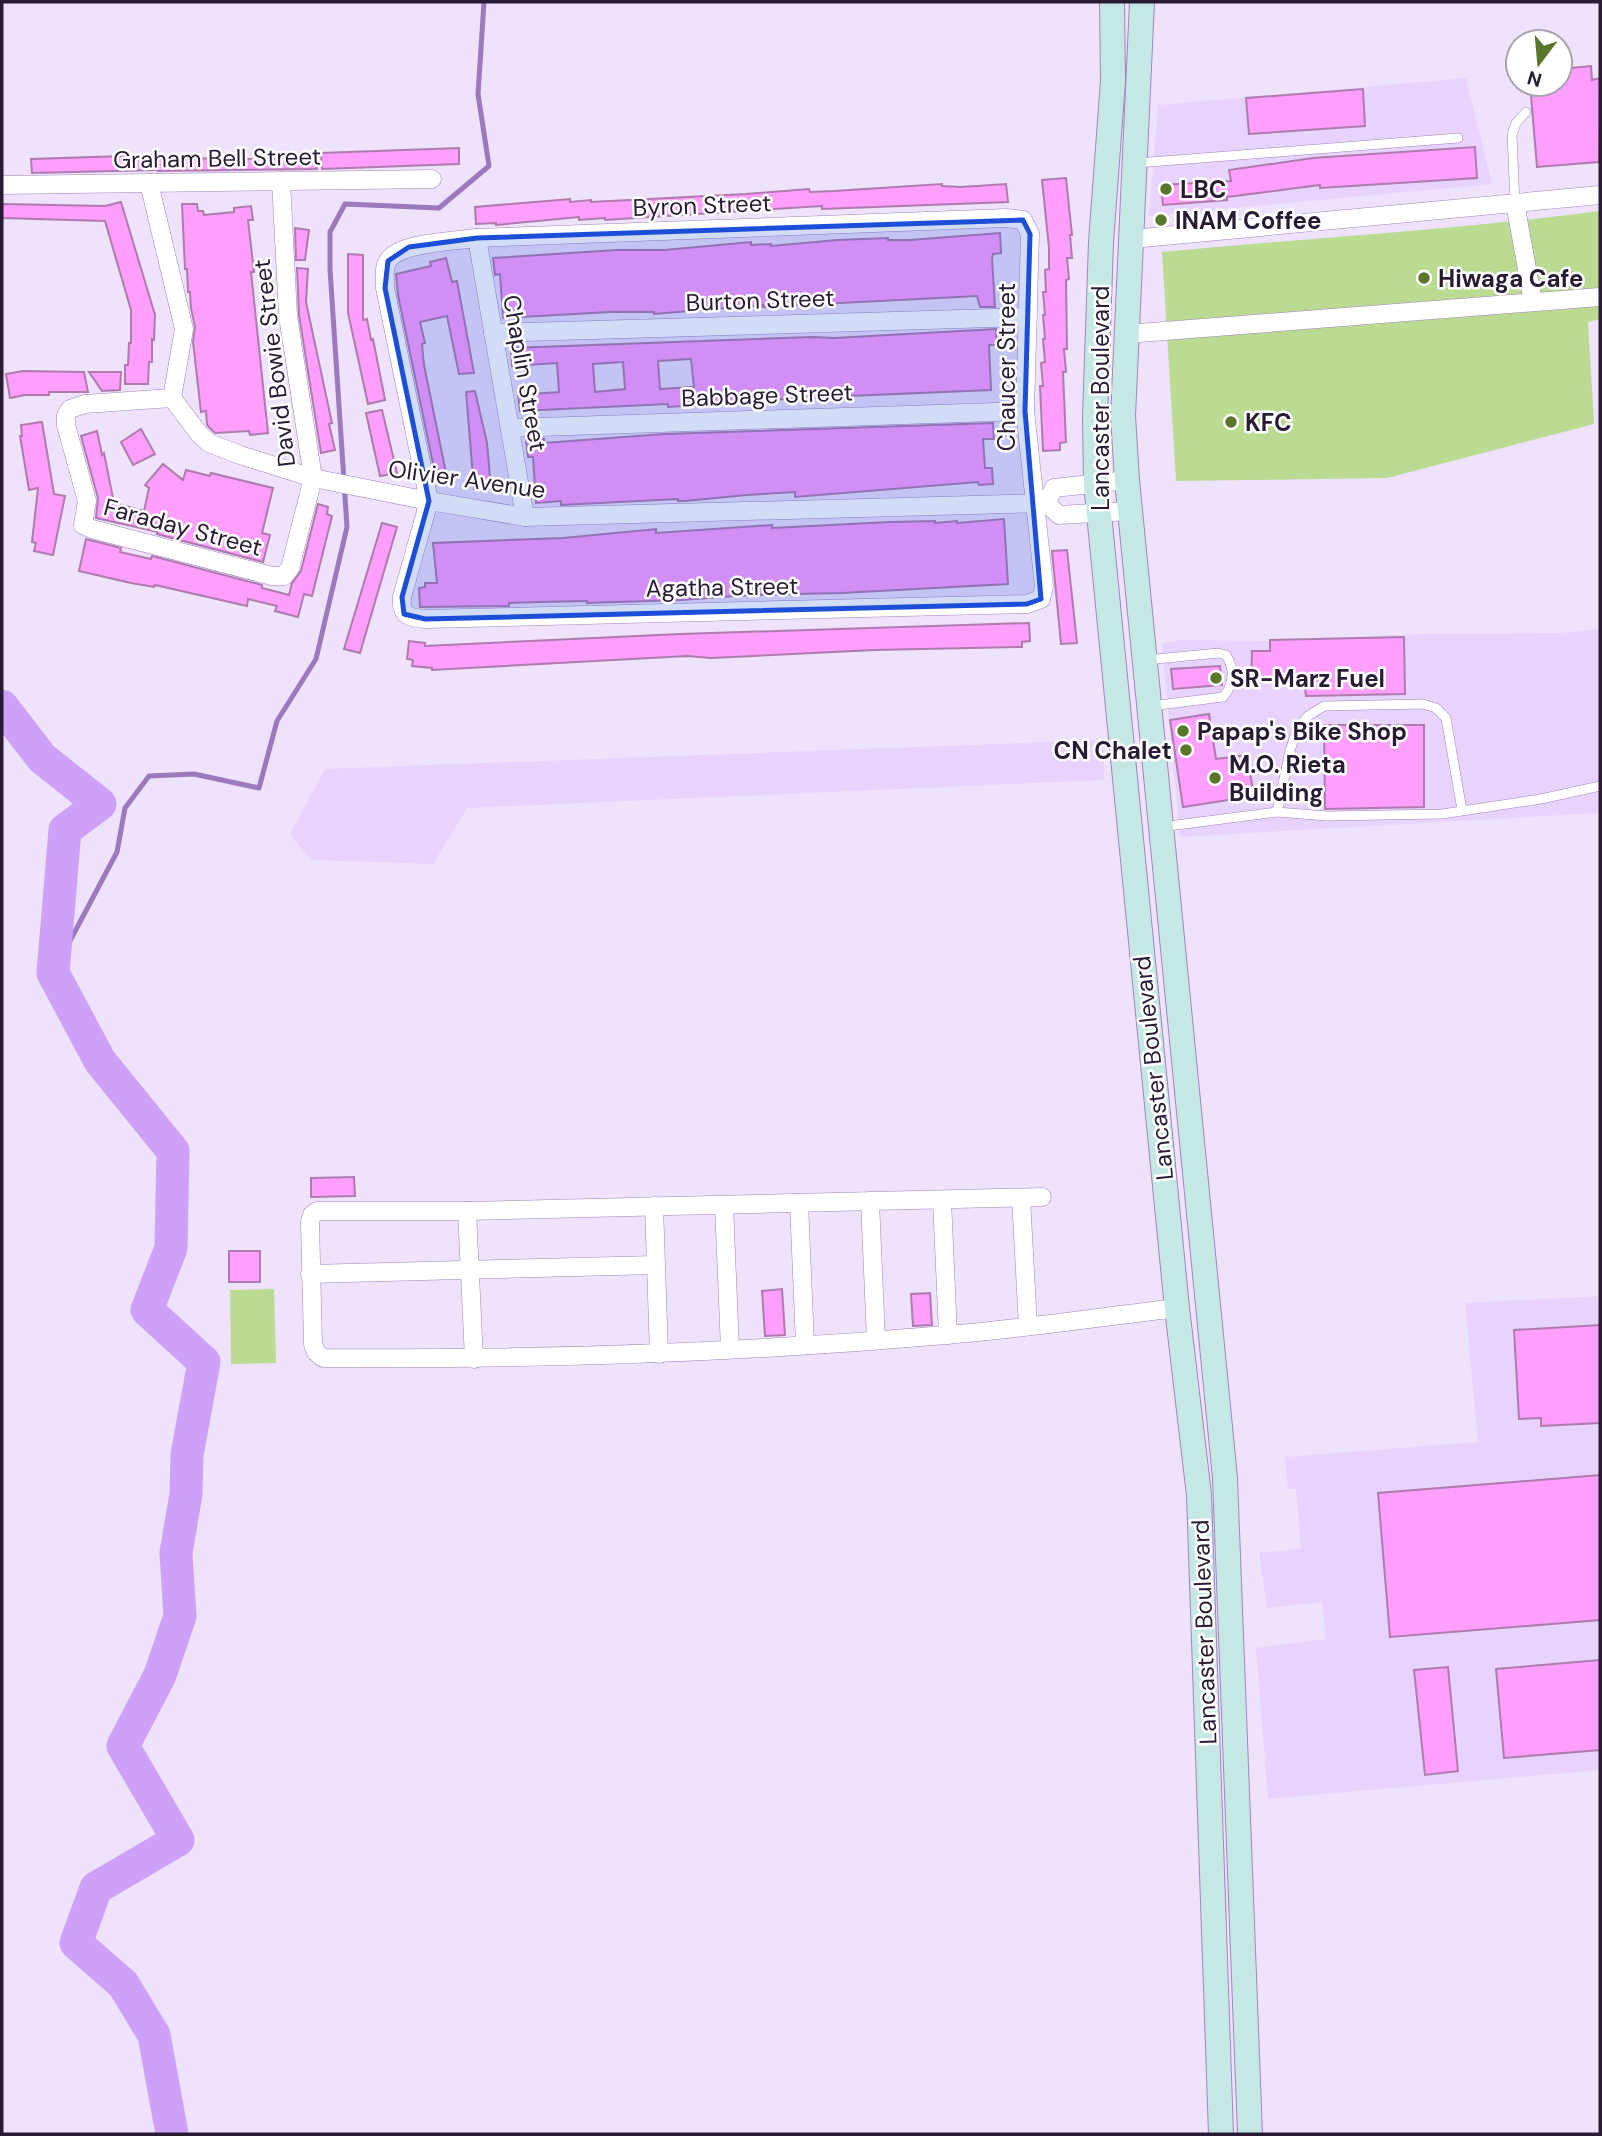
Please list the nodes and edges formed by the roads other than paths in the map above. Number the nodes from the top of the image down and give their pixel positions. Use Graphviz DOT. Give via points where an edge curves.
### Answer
graph roads {
  1 [pos="1112,2"];
  2 [pos="1142,2"];
  3 [pos="1526,112"];
  4 [pos="1458,138"];
  5 [pos="1136,163"];
  6 [pos="432,179"];
  7 [pos="281,181"];
  8 [pos="149,183"];
  9 [pos="2,185"];
  10 [pos="1600,195"];
  11 [pos="1515,203"];
  12 [pos="1023,220"];
  13 [pos="477,238"];
  14 [pos="1132,239"];
  15 [pos="1600,297"];
  16 [pos="1533,302"];
  17 [pos="1028,317"];
  18 [pos="494,333"];
  19 [pos="1126,334"];
  20 [pos="172,398"];
  21 [pos="1025,411"];
  22 [pos="510,428"];
  23 [pos="321,480"];
  24 [pos="1127,480"];
  25 [pos="1096,483"];
  26 [pos="429,501"];
  27 [pos="1041,504"];
  28 [pos="1130,511"];
  29 [pos="1099,513"];
  30 [pos="525,517"];
  31 [pos="284,576"];
  32 [pos="1041,599"];
  33 [pos="1145,660"];
  34 [pos="1149,706"];
  35 [pos="1600,786"];
  36 [pos="1462,810"];
  37 [pos="1277,812"];
  38 [pos="1161,827"];
  39 [pos="1181,1029"];
  40 [pos="1150,1032"];
  41 [pos="1042,1197"];
  42 [pos="1021,1198"];
  43 [pos="942,1200"];
  44 [pos="870,1201"];
  45 [pos="799,1203"];
  46 [pos="724,1205"];
  47 [pos="654,1206"];
  48 [pos="467,1211"];
  49 [pos="655,1265"];
  50 [pos="471,1270"];
  51 [pos="310,1274"];
  52 [pos="1177,1308"];
  53 [pos="1028,1326"];
  54 [pos="948,1335"];
  55 [pos="876,1340"];
  56 [pos="805,1344"];
  57 [pos="730,1349"];
  58 [pos="659,1354"];
  59 [pos="474,1359"];
  60 [pos="1221,2134"];
  61 [pos="1250,2134"];
  1 -- 25 [label="main road, Lancaster Boulevard" via="1113,82 1101,242"];
  2 -- 5 [label="main road, Lancaster Boulevard"];
  3 -- 11 [label="lane" via="1512,135"];
  4 -- 5 [label="lane"];
  5 -- 14 [label="main road, Lancaster Boulevard"];
  6 -- 7 [label="street, Graham Bell Street"];
  7 -- 8 [label="street, Graham Bell Street"];
  7 -- 23 [label="street, David Bowie Street" via="288,316"];
  8 -- 9 [label="street, Graham Bell Street"];
  8 -- 20 [label="street" via="184,329"];
  10 -- 11 [label="street"];
  11 -- 14 [label="street"];
  11 -- 16 [label="street"];
  12 -- 13 [label="street, Byron Street"];
  12 -- 17 [label="street, Chaucer Street" via="1031,234"];
  13 -- 18 [label="street, Chaplin Street"];
  13 -- 26 [label="street, Byron Street" via="396,252 384,274"];
  14 -- 19 [label="main road, Lancaster Boulevard"];
  15 -- 16 [label="street"];
  16 -- 19 [label="street"];
  17 -- 18 [label="street, Burton Street"];
  17 -- 21 [label="street, Chaucer Street"];
  18 -- 22 [label="street, Chaplin Street"];
  19 -- 24 [label="main road, Lancaster Boulevard" via="1123,416"];
  20 -- 23 [label="street, Olivier Avenue" via="209,443"];
  20 -- 31 [label="street, Faraday Street" via="70,409 66,425 87,500 83,525"];
  21 -- 22 [label="street, Babbage Street"];
  21 -- 27 [label="street, Chaucer Street"];
  22 -- 30 [label="street, Chaplin Street"];
  23 -- 26 [label="street, Olivier Avenue"];
  23 -- 31 [label="street, David Bowie Street"];
  24 -- 25 [label="street"];
  24 -- 28 [label="main road, Lancaster Boulevard"];
  25 -- 27 [label="street" via="1054,488"];
  25 -- 29 [label="main road, Lancaster Boulevard"];
  26 -- 30 [label="street, Olivier Avenue"];
  26 -- 32 [label="street, Agatha Street" via="402,597 404,614 413,618 1027,604"];
  27 -- 29 [label="street, Olivier Avenue" via="1059,515"];
  27 -- 30 [label="street, Olivier Avenue"];
  27 -- 32 [label="street, Chaucer Street"];
  28 -- 29 [label="street, Olivier Avenue"];
  28 -- 33 [label="main road, Lancaster Boulevard"];
  29 -- 40 [label="main road, Lancaster Boulevard"];
  33 -- 34 [label="main road, Lancaster Boulevard"];
  33 -- 34 [label="lane" via="1218,653 1231,663 1232,683 1223,697"];
  34 -- 38 [label="main road, Lancaster Boulevard"];
  35 -- 36 [label="lane"];
  36 -- 37 [label="lane" via="1327,816"];
  36 -- 37 [label="lane" via="1446,718 1423,704 1324,706 1308,716 1297,729"];
  37 -- 38 [label="lane"];
  38 -- 39 [label="main road, Lancaster Boulevard"];
  39 -- 40 [label="main road"];
  39 -- 61 [label="main road, Lancaster Boulevard" via="1225,1478"];
  40 -- 52 [label="main road, Lancaster Boulevard"];
  41 -- 42 [label="street"];
  42 -- 43 [label="street"];
  42 -- 53 [label="street"];
  43 -- 44 [label="street"];
  43 -- 54 [label="street"];
  44 -- 45 [label="street"];
  44 -- 55 [label="street"];
  45 -- 46 [label="street"];
  45 -- 56 [label="street"];
  46 -- 47 [label="street"];
  46 -- 57 [label="street"];
  47 -- 48 [label="street"];
  47 -- 49 [label="street"];
  48 -- 50 [label="street"];
  48 -- 51 [label="street" via="317,1211 310,1222"];
  49 -- 50 [label="street"];
  49 -- 58 [label="street"];
  50 -- 51 [label="street"];
  50 -- 59 [label="street"];
  51 -- 59 [label="street" via="313,1344 323,1357"];
  52 -- 53 [label="street"];
  52 -- 60 [label="main road, Lancaster Boulevard" via="1199,1495"];
  53 -- 54 [label="street"];
  54 -- 55 [label="street"];
  55 -- 56 [label="street"];
  56 -- 57 [label="street"];
  57 -- 58 [label="street"];
  58 -- 59 [label="street"];
}
